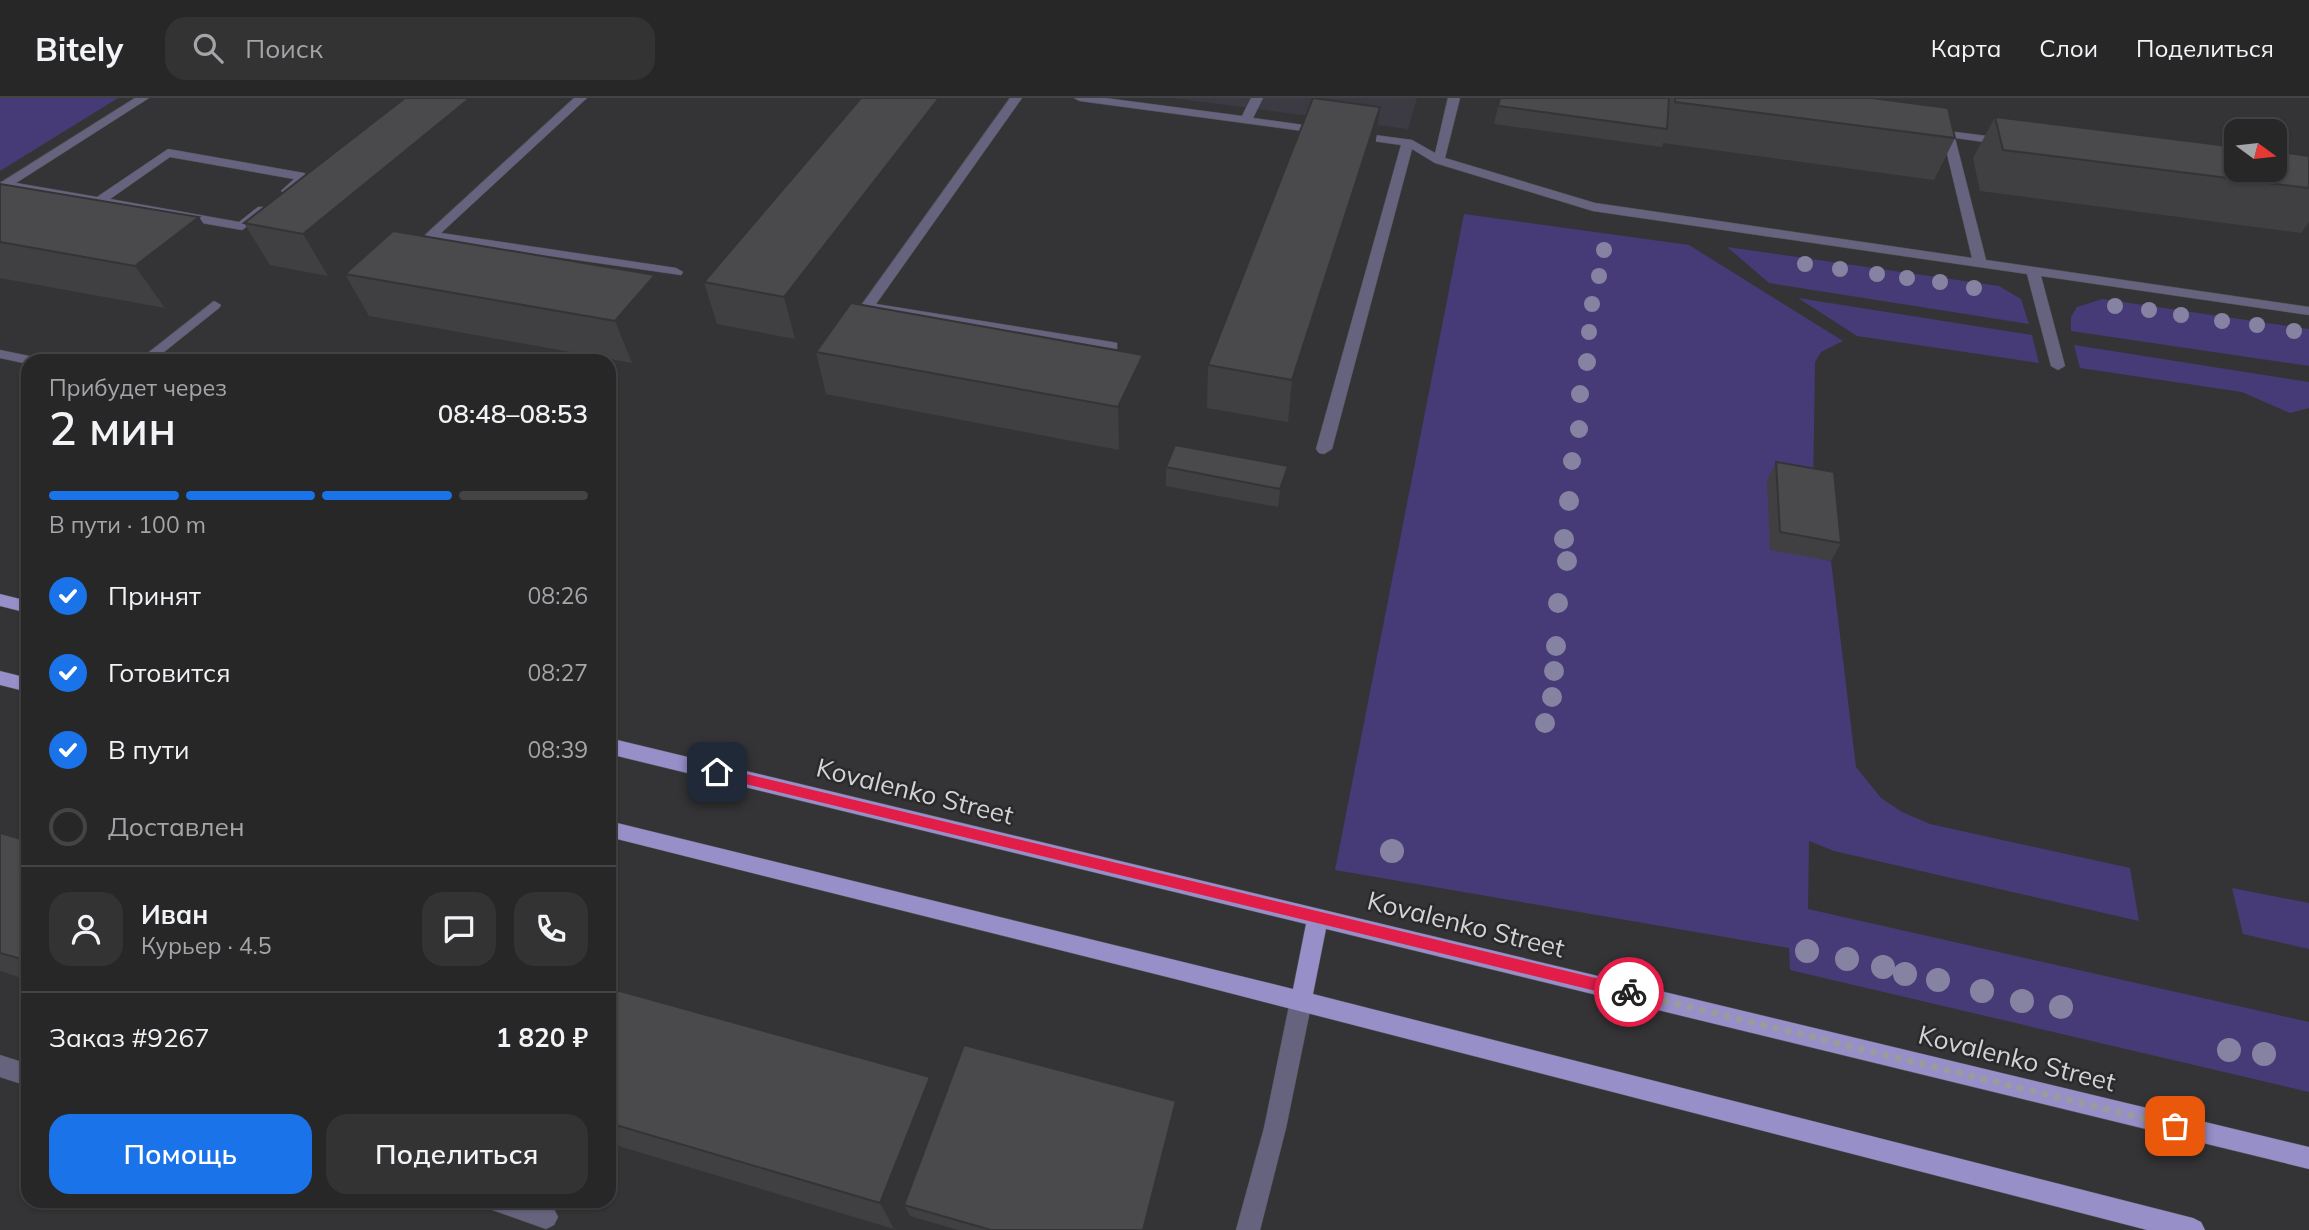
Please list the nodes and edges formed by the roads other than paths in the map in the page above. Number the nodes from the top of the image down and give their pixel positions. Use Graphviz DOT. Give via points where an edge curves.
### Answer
graph roads {
  1 [pos="143,98"];
  2 [pos="581,98"];
  3 [pos="1016,98"];
  4 [pos="1080,98"];
  5 [pos="1256,98"];
  6 [pos="1454,98"];
  7 [pos="1246,120"];
  8 [pos="1916,130"];
  9 [pos="1948,134"];
  10 [pos="1408,142"];
  11 [pos="2017,142"];
  12 [pos="1439,160"];
  13 [pos="2,187"];
  14 [pos="101,200"];
  15 [pos="1980,263"];
  16 [pos="2034,271"];
  17 [pos="676,272"];
  18 [pos="214,305"];
  19 [pos="2309,311"];
  20 [pos="1112,346"];
  21 [pos="0,354"];
  22 [pos="153,354"];
  23 [pos="21,358"];
  24 [pos="2058,366"];
  25 [pos="1324,449"];
  26 [pos="0,600"];
  27 [pos="21,605"];
  28 [pos="0,678"];
  29 [pos="21,683"];
  30 [pos="616,748"];
  31 [pos="616,832"];
  32 [pos="1318,916"];
  33 [pos="1301,1001"];
  34 [pos="0,1066"];
  35 [pos="21,1073"];
  36 [pos="2309,1158"];
  37 [pos="519,1208"];
  38 [pos="546,1217"];
  39 [pos="1248,1230"];
  40 [pos="2193,1230"];
  1 -- 13 [label="street"];
  2 -- 17 [label="street" via="431,235"];
  3 -- 20 [label="street" via="867,307"];
  4 -- 7 [label="street"];
  5 -- 7 [label="street"];
  6 -- 12 [label="street"];
  7 -- 10 [label="street"];
  8 -- 9 [label="street"];
  9 -- 11 [label="street"];
  9 -- 15 [label="street"];
  10 -- 12 [label="street"];
  10 -- 25 [label="street"];
  12 -- 15 [label="street" via="1593,207"];
  13 -- 14 [label="street"];
  14 -- 14 [label="street" via="242,226 304,177 168,153"];
  15 -- 16 [label="street"];
  16 -- 19 [label="street"];
  16 -- 24 [label="street"];
  18 -- 22 [label="street"];
  21 -- 23 [label="street"];
  26 -- 27 [label="main road"];
  28 -- 29 [label="main road"];
  30 -- 32 [label="main road, Kovalenko Street"];
  31 -- 33 [label="main road"];
  32 -- 33 [label="main road"];
  32 -- 36 [label="main road, Kovalenko Street"];
  33 -- 39 [label="street"];
  33 -- 40 [label="main road"];
  34 -- 35 [label="street"];
  37 -- 38 [label="street"];
}
